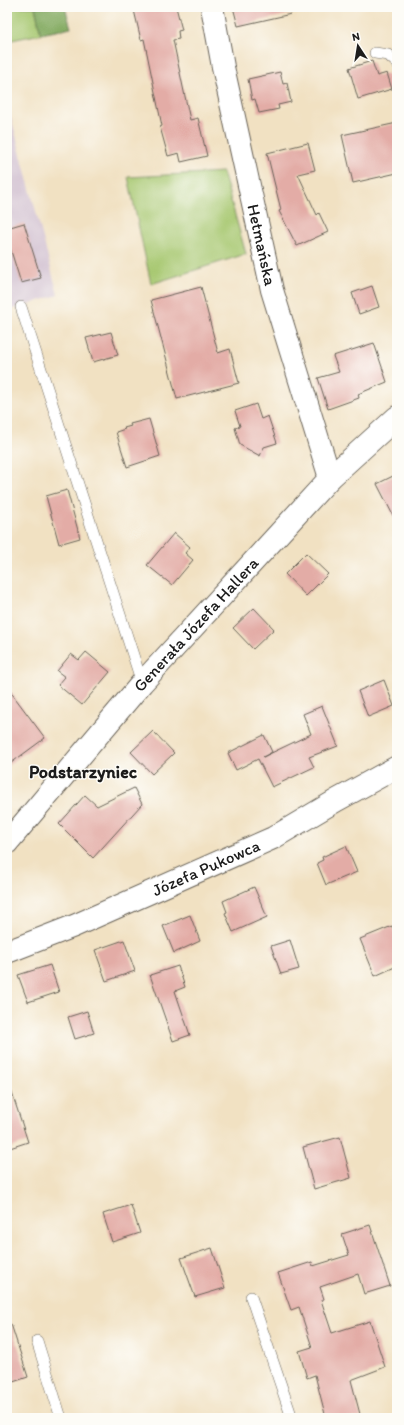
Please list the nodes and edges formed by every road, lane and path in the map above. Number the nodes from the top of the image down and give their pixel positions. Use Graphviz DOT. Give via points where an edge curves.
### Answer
graph roads {
  1 [pos="212,7"];
  2 [pos="375,53"];
  3 [pos="397,63"];
  4 [pos="21,306"];
  5 [pos="397,417"];
  6 [pos="330,478"];
  7 [pos="142,683"];
  8 [pos="397,767"];
  9 [pos="7,841"];
  10 [pos="7,952"];
  11 [pos="251,1297"];
  12 [pos="37,1341"];
  13 [pos="61,1418"];
  14 [pos="292,1418"];
  1 -- 6 [label="street, Hetmańska" via="272,290"];
  2 -- 3 [label="lane" via="388,55"];
  4 -- 7 [label="lane"];
  5 -- 6 [label="street, Generała Józefa Hallera"];
  6 -- 7 [label="street, Generała Józefa Hallera"];
  7 -- 9 [label="street, Generała Józefa Hallera"];
  8 -- 10 [label="street, Józefa Pukowca" via="273,838 74,926"];
  11 -- 14 [label="lane"];
  12 -- 13 [label="lane"];
}
